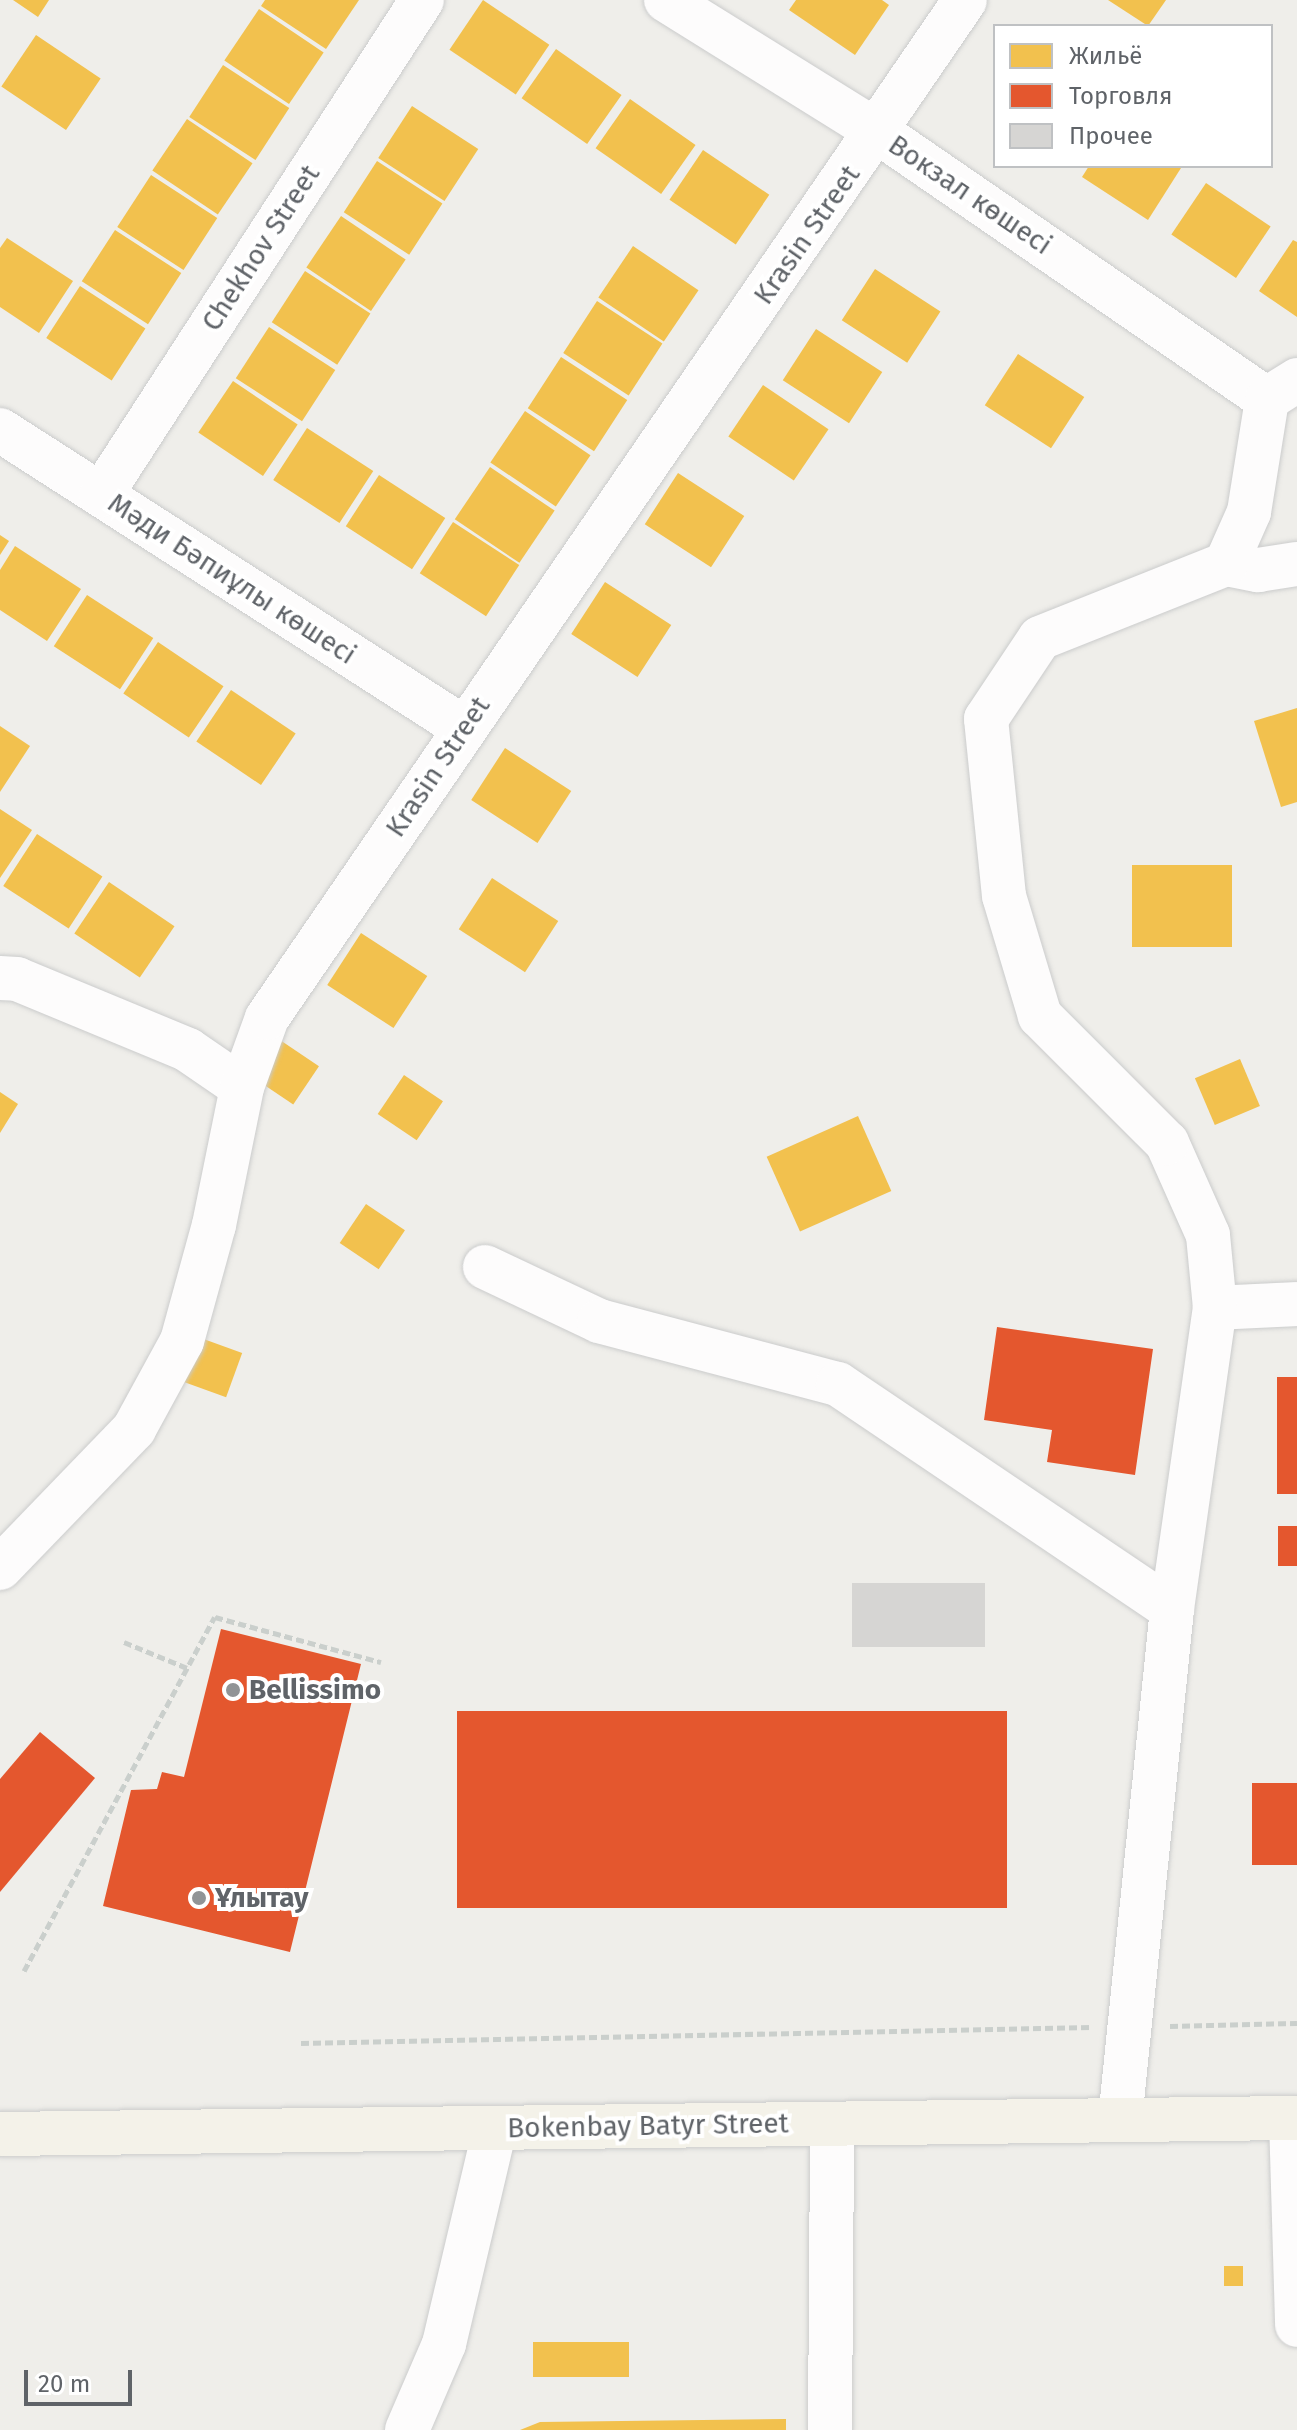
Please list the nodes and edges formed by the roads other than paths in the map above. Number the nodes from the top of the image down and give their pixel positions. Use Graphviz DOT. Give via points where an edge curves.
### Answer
graph roads {
  1 [pos="422,0"];
  2 [pos="666,0"];
  3 [pos="965,0"];
  4 [pos="878,132"];
  5 [pos="1282,389"];
  6 [pos="0,430"];
  7 [pos="101,495"];
  8 [pos="1226,564"];
  9 [pos="1297,564"];
  10 [pos="464,728"];
  11 [pos="0,978"];
  12 [pos="242,1087"];
  13 [pos="485,1267"];
  14 [pos="1297,1304"];
  15 [pos="1215,1308"];
  16 [pos="0,1568"];
  17 [pos="1172,1609"];
  18 [pos="1294,2118"];
  19 [pos="1120,2120"];
  20 [pos="832,2124"];
  21 [pos="495,2128"];
  22 [pos="0,2134"];
  23 [pos="1297,2325"];
  24 [pos="407,2430"];
  25 [pos="830,2430"];
  1 -- 7 [label="street, Chekhov Street"];
  2 -- 4 [label="street, Вокзал көшесі"];
  3 -- 4 [label="street, Krasin Street"];
  4 -- 5 [label="street, Вокзал көшесі"];
  4 -- 10 [label="street, Krasin Street"];
  5 -- 8 [label="street" via="1249,512"];
  6 -- 7 [label="street, Мәди Бәпиұлы көшесі"];
  7 -- 10 [label="street, Мәди Бәпиұлы көшесі"];
  8 -- 9 [label="street" via="1258,570"];
  8 -- 15 [label="street" via="1040,638 986,719 1004,896 1040,1016 1167,1143 1208,1235"];
  10 -- 12 [label="street, Krasin Street" via="267,1018"];
  11 -- 12 [label="street" via="17,979 188,1050"];
  12 -- 16 [label="street, Krasin Street" via="214,1225 182,1341 134,1429"];
  13 -- 17 [label="street" via="599,1321 838,1384"];
  14 -- 15 [label="street"];
  15 -- 17 [label="street"];
  17 -- 19 [label="street"];
  18 -- 19 [label="main road, Bokenbay Batyr Street"];
  18 -- 23 [label="street"];
  19 -- 20 [label="main road, Bokenbay Batyr Street"];
  20 -- 21 [label="main road, Bokenbay Batyr Street"];
  20 -- 25 [label="street"];
  21 -- 22 [label="main road, Bokenbay Batyr Street"];
  21 -- 24 [label="street" via="444,2344"];
}
